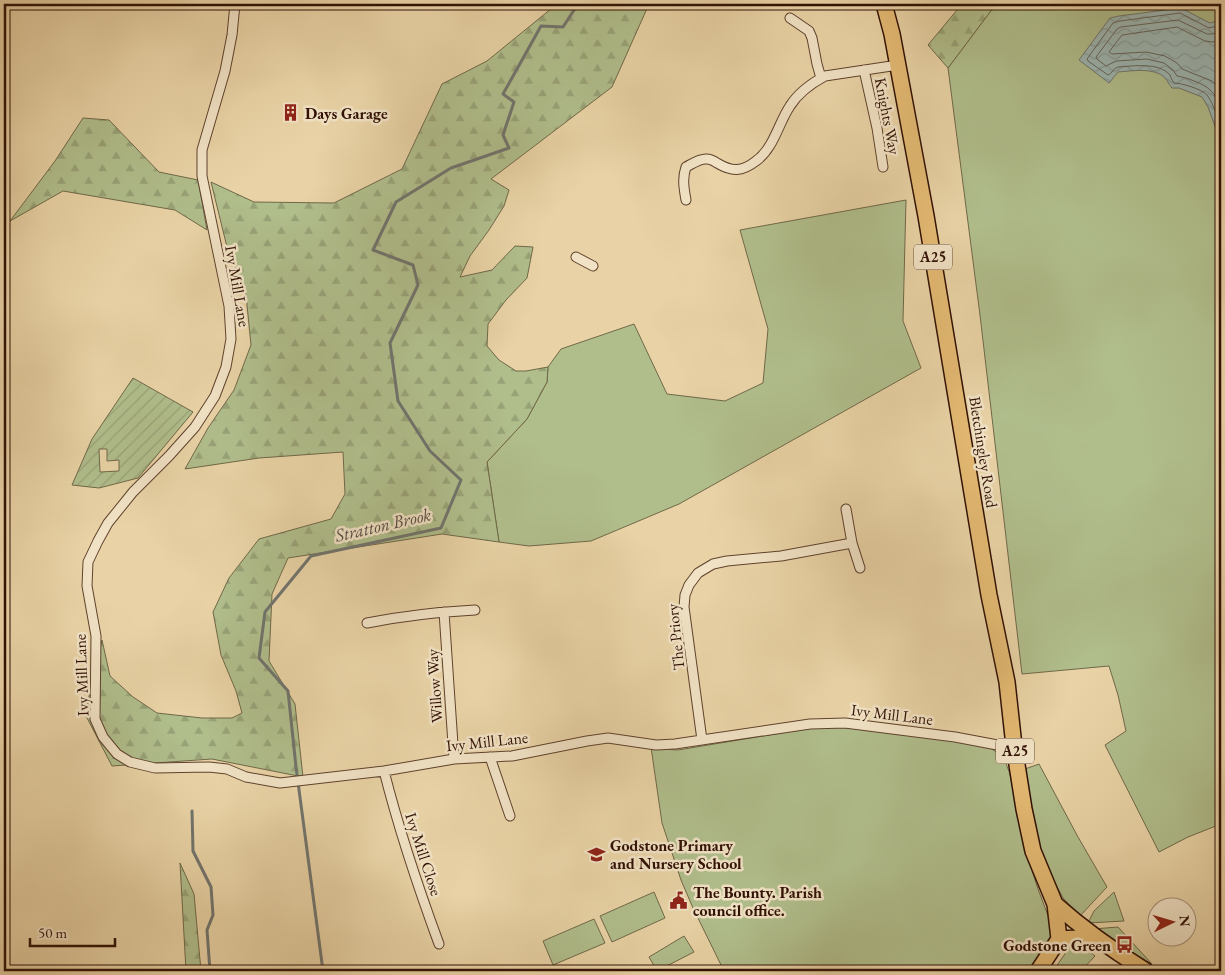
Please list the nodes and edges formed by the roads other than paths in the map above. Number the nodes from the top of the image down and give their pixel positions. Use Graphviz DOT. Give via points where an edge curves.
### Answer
graph roads {
  1 [pos="235,4"];
  2 [pos="884,4"];
  3 [pos="790,18"];
  4 [pos="898,65"];
  5 [pos="864,70"];
  6 [pos="821,78"];
  7 [pos="882,167"];
  8 [pos="686,200"];
  9 [pos="576,257"];
  10 [pos="592,266"];
  11 [pos="846,510"];
  12 [pos="852,543"];
  13 [pos="860,568"];
  14 [pos="475,610"];
  15 [pos="444,612"];
  16 [pos="367,623"];
  17 [pos="702,740"];
  18 [pos="1014,746"];
  19 [pos="490,757"];
  20 [pos="454,759"];
  21 [pos="384,771"];
  22 [pos="510,816"];
  23 [pos="1055,904"];
  24 [pos="1096,937"];
  25 [pos="1059,939"];
  26 [pos="438,944"];
  27 [pos="1038,971"];
  28 [pos="1146,971"];
  1 -- 21 [label="street, Ivy Mill Lane" via="225,70 202,150 202,176 229,306 231,338 226,368 215,396 195,427 108,522 88,562 87,586 96,636 95,719 103,737 117,754 130,762 155,768 227,769 246,777 280,783"];
  2 -- 4 [label="main road, Bletchingley Road / A25"];
  3 -- 6 [label="street" via="809,31"];
  4 -- 5 [label="street, Knights Way"];
  4 -- 18 [label="main road, Bletchingley Road / A25" via="989,595 1007,682"];
  5 -- 6 [label="street, Knights Way"];
  5 -- 7 [label="street, Knights Way"];
  6 -- 8 [label="street, Knights Way" via="790,105 766,153 756,162 732,170 710,158 686,167 683,183"];
  9 -- 10 [label="street"];
  11 -- 12 [label="street"];
  12 -- 13 [label="street"];
  12 -- 17 [label="street, The Priory" via="782,556 727,561 713,564 698,573 689,585 684,607"];
  14 -- 15 [label="street"];
  15 -- 16 [label="street"];
  15 -- 20 [label="street, Willow Way"];
  17 -- 18 [label="street, Ivy Mill Lane" via="845,722"];
  17 -- 19 [label="street, Ivy Mill Lane" via="656,745 608,738 512,756"];
  18 -- 23 [label="main road, Bletchingley Road / A25" via="1033,851"];
  19 -- 20 [label="street, Ivy Mill Lane"];
  19 -- 22 [label="street"];
  20 -- 21 [label="street, Ivy Mill Lane"];
  21 -- 26 [label="street, Ivy Mill Close"];
  23 -- 24 [label="main road"];
  23 -- 25 [label="main road, A25"];
  24 -- 25 [label="main road"];
  24 -- 28 [label="main road"];
  25 -- 27 [label="main road"];
}
